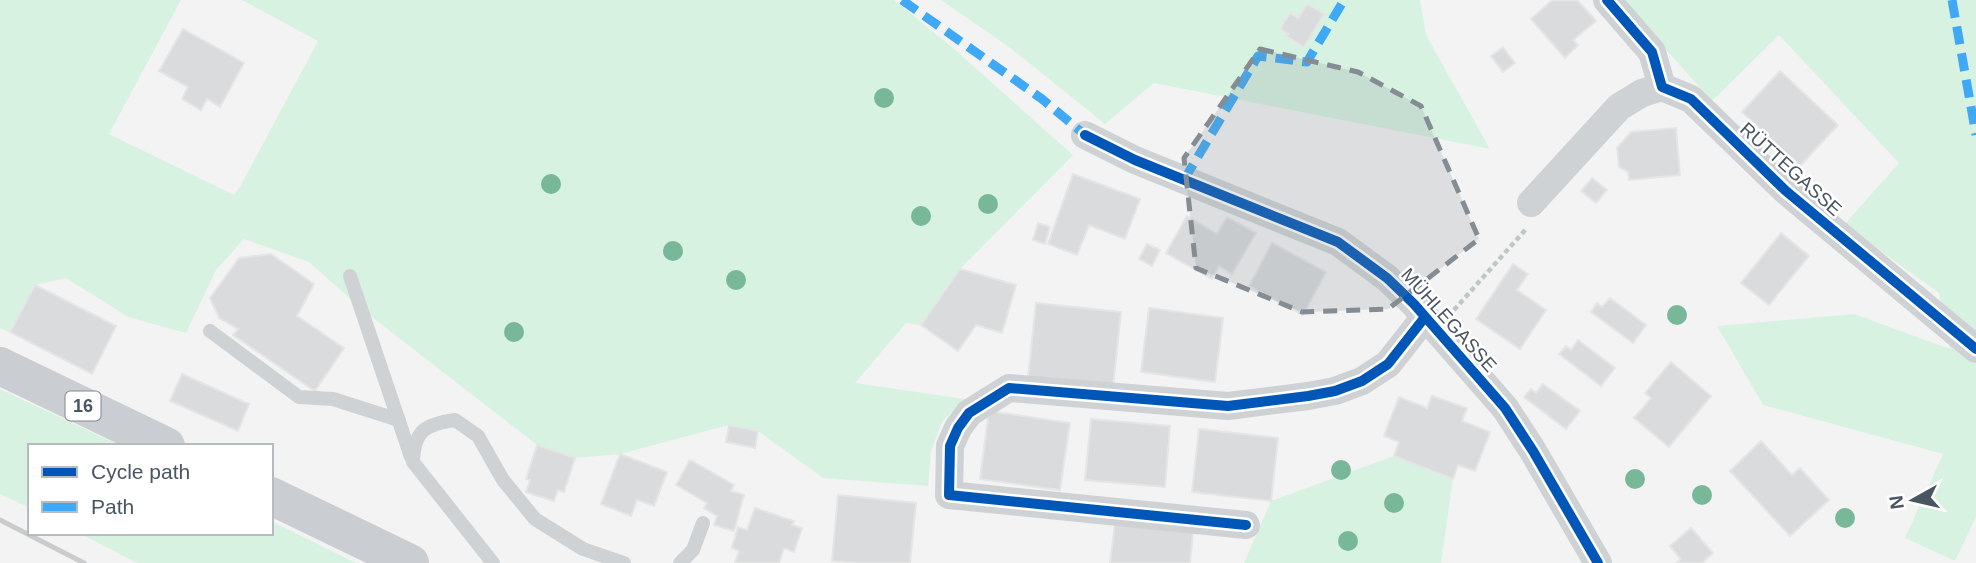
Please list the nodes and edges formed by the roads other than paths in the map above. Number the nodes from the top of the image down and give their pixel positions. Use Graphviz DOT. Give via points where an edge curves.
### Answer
graph roads {
  1 [pos="1607,0"];
  2 [pos="1662,87"];
  3 [pos="1085,135"];
  4 [pos="1531,203"];
  5 [pos="350,276"];
  6 [pos="1425,317"];
  7 [pos="209,331"];
  8 [pos="1976,349"];
  9 [pos="0,366"];
  10 [pos="400,419"];
  11 [pos="162,444"];
  12 [pos="413,462"];
  13 [pos="273,497"];
  14 [pos="703,523"];
  15 [pos="1246,525"];
  16 [pos="410,563"];
  17 [pos="492,563"];
  18 [pos="624,563"];
  19 [pos="680,563"];
  20 [pos="1598,563"];
  1 -- 2 [label="street" via="1652,52"];
  2 -- 4 [label="street" via="1619,107"];
  2 -- 8 [label="street, RÜTTEGASSE" via="1691,99 1786,191"];
  3 -- 6 [label="street, MÜHLEGASSE" via="1135,160 1338,242 1387,278"];
  5 -- 10 [label="lane"];
  6 -- 15 [label="street" via="1388,364 1335,391 1228,406 1009,388 969,413 950,446 948,495"];
  6 -- 20 [label="street, MÜHLEGASSE" via="1505,408"];
  7 -- 10 [label="lane" via="299,397 333,399"];
  9 -- 11 [label="main road, 16"];
  10 -- 12 [label="lane"];
  12 -- 17 [label="lane"];
  12 -- 18 [label="lane" via="414,446 423,429 454,419 478,436 503,480 535,519 583,549"];
  13 -- 16 [label="main road"];
  14 -- 19 [label="lane" via="693,550"];
}
